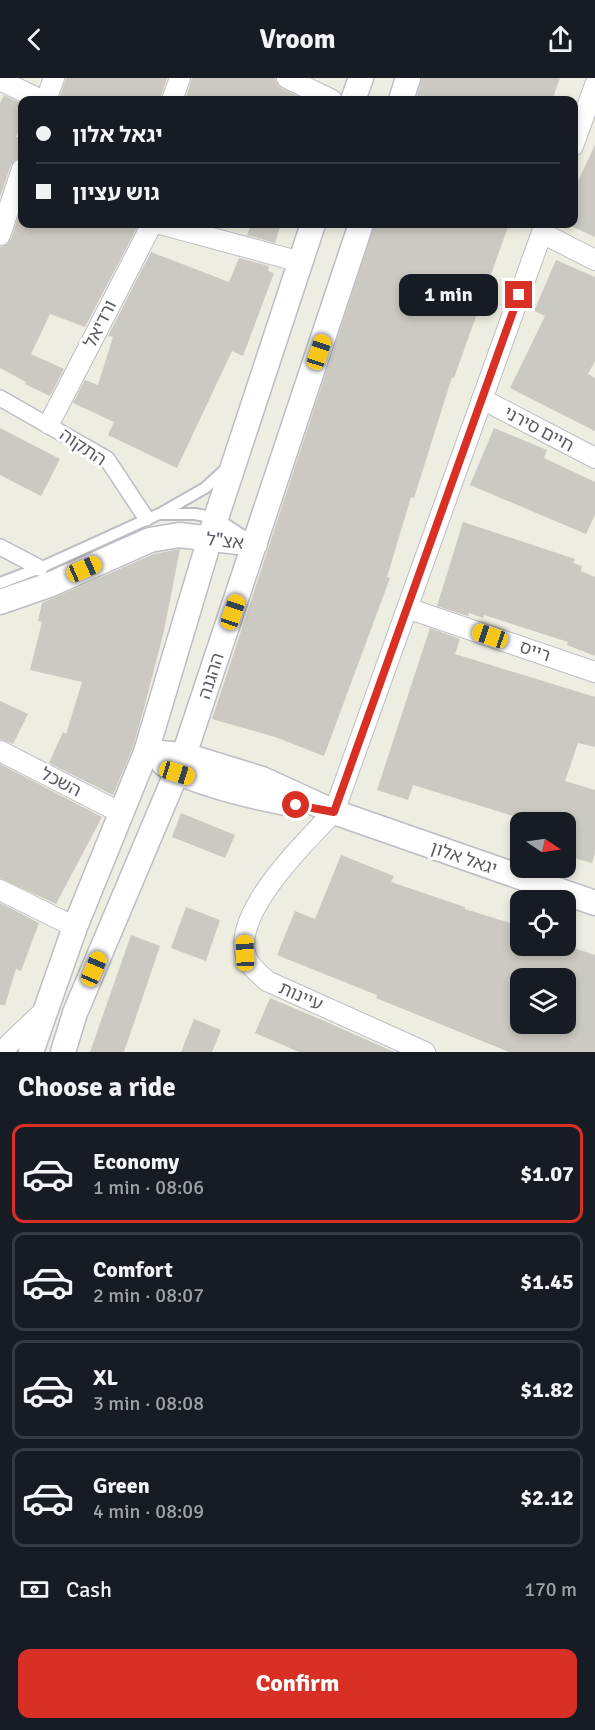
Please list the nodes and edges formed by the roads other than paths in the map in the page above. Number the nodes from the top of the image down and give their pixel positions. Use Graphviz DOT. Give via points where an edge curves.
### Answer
graph roads {
  1 [pos="54,78"];
  2 [pos="180,78"];
  3 [pos="287,78"];
  4 [pos="361,78"];
  5 [pos="408,78"];
  6 [pos="0,80"];
  7 [pos="595,85"];
  8 [pos="33,96"];
  9 [pos="47,96"];
  10 [pos="173,96"];
  11 [pos="324,96"];
  12 [pos="354,96"];
  13 [pos="402,96"];
  14 [pos="578,132"];
  15 [pos="18,180"];
  16 [pos="2,224"];
  17 [pos="150,228"];
  18 [pos="175,228"];
  19 [pos="312,228"];
  20 [pos="360,228"];
  21 [pos="543,228"];
  22 [pos="595,260"];
  23 [pos="301,262"];
  24 [pos="0,398"];
  25 [pos="482,399"];
  26 [pos="49,424"];
  27 [pos="240,451"];
  28 [pos="595,458"];
  29 [pos="153,516"];
  30 [pos="213,529"];
  31 [pos="255,544"];
  32 [pos="0,546"];
  33 [pos="40,568"];
  34 [pos="0,584"];
  35 [pos="0,602"];
  36 [pos="407,608"];
  37 [pos="595,672"];
  38 [pos="0,751"];
  39 [pos="146,752"];
  40 [pos="181,764"];
  41 [pos="334,812"];
  42 [pos="123,813"];
  43 [pos="0,890"];
  44 [pos="595,903"];
  45 [pos="75,927"];
  46 [pos="11,1047"];
  47 [pos="63,1052"];
  48 [pos="424,1052"];
  1 -- 9 [label="street"];
  2 -- 10 [label="street"];
  3 -- 11 [label="street"];
  4 -- 12 [label="street"];
  5 -- 13 [label="street"];
  6 -- 8 [label="street"];
  7 -- 14 [label="street"];
  15 -- 16 [label="street"];
  17 -- 26 [label="street, ורדיאל"];
  18 -- 23 [label="street"];
  19 -- 23 [label="street"];
  20 -- 31 [label="street, ההגנה"];
  21 -- 22 [label="street"];
  21 -- 25 [label="street"];
  23 -- 27 [label="street"];
  24 -- 26 [label="street, התקוה"];
  25 -- 28 [label="street, חיים סירני"];
  25 -- 36 [label="street"];
  26 -- 29 [label="street, התקוה" via="106,459"];
  27 -- 29 [label="lane" via="205,488"];
  27 -- 30 [label="street"];
  29 -- 30 [label="lane, אצ\"ל" via="195,514"];
  29 -- 33 [label="lane, אצ\"ל"];
  30 -- 31 [label="street, אצ\"ל"];
  30 -- 35 [label="street, אצ\"ל" via="150,540 49,585"];
  30 -- 39 [label="street"];
  31 -- 40 [label="street, ההגנה"];
  32 -- 33 [label="street"];
  33 -- 34 [label="lane, אצ\"ל"];
  36 -- 37 [label="street, רייס"];
  36 -- 41 [label="street"];
  38 -- 42 [label="street, השכל"];
  39 -- 40 [label="street, יגאל אלון"];
  39 -- 42 [label="street"];
  40 -- 41 [label="street, יגאל אלון" via="262,779"];
  40 -- 47 [label="street, ההגנה" via="75,1013"];
  41 -- 44 [label="street, יגאל אלון"];
  41 -- 48 [label="street, עיינות" via="279,871 256,907 244,938 245,953 267,981"];
  42 -- 45 [label="street"];
  43 -- 45 [label="street"];
  45 -- 46 [label="street" via="46,1009"];
}
